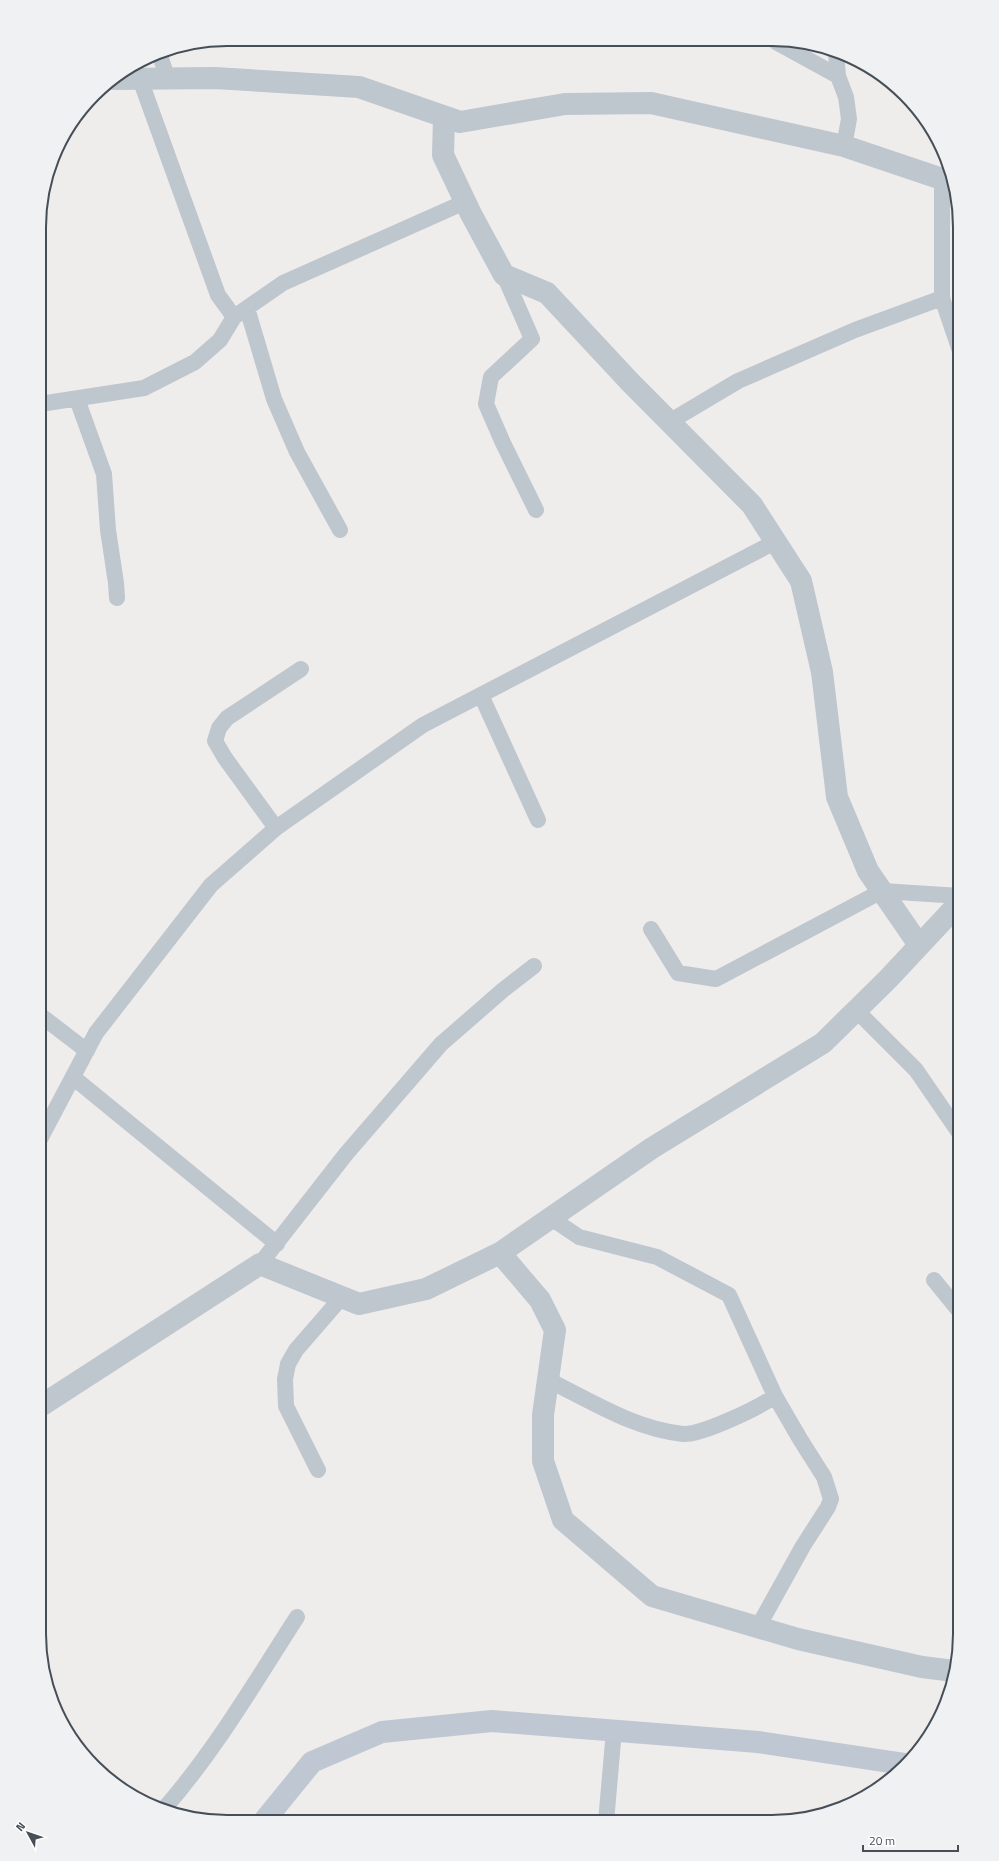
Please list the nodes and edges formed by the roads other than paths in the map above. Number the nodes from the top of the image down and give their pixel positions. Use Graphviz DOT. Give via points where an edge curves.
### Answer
graph roads {
  1 [pos="783,46"];
  2 [pos="837,58"];
  3 [pos="161,59"];
  4 [pos="838,76"];
  5 [pos="168,78"];
  6 [pos="124,79"];
  7 [pos="140,79"];
  8 [pos="444,117"];
  9 [pos="844,146"];
  10 [pos="947,179"];
  11 [pos="465,202"];
  12 [pos="504,275"];
  13 [pos="942,298"];
  14 [pos="240,313"];
  15 [pos="953,330"];
  16 [pos="77,398"];
  17 [pos="46,403"];
  18 [pos="669,422"];
  19 [pos="536,510"];
  20 [pos="340,530"];
  21 [pos="775,542"];
  22 [pos="117,598"];
  23 [pos="301,669"];
  24 [pos="481,695"];
  25 [pos="538,820"];
  26 [pos="276,828"];
  27 [pos="882,891"];
  28 [pos="953,896"];
  29 [pos="953,909"];
  30 [pos="651,929"];
  31 [pos="919,945"];
  32 [pos="534,966"];
  33 [pos="856,1010"];
  34 [pos="46,1020"];
  35 [pos="87,1052"];
  36 [pos="74,1078"];
  37 [pos="953,1124"];
  38 [pos="46,1128"];
  39 [pos="552,1218"];
  40 [pos="277,1244"];
  41 [pos="500,1253"];
  42 [pos="260,1264"];
  43 [pos="934,1280"];
  44 [pos="342,1297"];
  45 [pos="953,1303"];
  46 [pos="548,1380"];
  47 [pos="775,1396"];
  48 [pos="46,1402"];
  49 [pos="318,1470"];
  50 [pos="297,1617"];
  51 [pos="758,1627"];
  52 [pos="950,1670"];
  53 [pos="614,1730"];
  54 [pos="899,1763"];
  55 [pos="168,1805"];
  56 [pos="268,1815"];
  57 [pos="607,1815"];
  1 -- 4 [label="lane"];
  2 -- 4 [label="lane"];
  3 -- 5 [label="lane"];
  4 -- 9 [label="lane" via="846,97 849,119"];
  5 -- 7 [label="street"];
  5 -- 8 [label="street" via="215,78 359,87"];
  6 -- 7 [label="street"];
  7 -- 14 [label="lane" via="218,295"];
  8 -- 9 [label="street" via="460,122 564,104 651,103"];
  8 -- 11 [label="street" via="443,155"];
  9 -- 10 [label="street"];
  10 -- 13 [label="lane"];
  11 -- 12 [label="street"];
  11 -- 14 [label="lane" via="283,283"];
  12 -- 18 [label="street" via="547,293"];
  12 -- 19 [label="lane" via="532,339 491,376 486,404"];
  13 -- 15 [label="lane"];
  13 -- 18 [label="lane" via="855,330 738,381"];
  14 -- 16 [label="lane" via="220,340 195,362 144,388"];
  14 -- 20 [label="lane" via="297,452"];
  16 -- 17 [label="lane"];
  16 -- 22 [label="lane" via="104,474"];
  18 -- 21 [label="street" via="752,505"];
  21 -- 24 [label="lane"];
  21 -- 27 [label="street" via="801,581 822,672 837,797 868,871"];
  23 -- 26 [label="lane" via="228,718 219,728 215,741"];
  24 -- 25 [label="lane"];
  24 -- 26 [label="lane" via="423,725"];
  26 -- 35 [label="lane" via="211,885 96,1033"];
  27 -- 28 [label="lane"];
  27 -- 30 [label="lane" via="716,979 678,973"];
  27 -- 31 [label="street"];
  29 -- 31 [label="street"];
  31 -- 33 [label="street"];
  32 -- 40 [label="lane" via="502,990 441,1044 346,1154"];
  33 -- 37 [label="lane" via="916,1070"];
  33 -- 39 [label="street" via="822,1043 652,1148"];
  34 -- 35 [label="lane"];
  35 -- 36 [label="lane"];
  36 -- 38 [label="lane"];
  36 -- 40 [label="lane"];
  39 -- 41 [label="street"];
  39 -- 47 [label="lane" via="579,1237 657,1257 728,1295"];
  40 -- 42 [label="lane"];
  41 -- 44 [label="street" via="426,1289 359,1304"];
  41 -- 46 [label="street" via="540,1300 555,1330"];
  42 -- 44 [label="street"];
  42 -- 48 [label="street"];
  43 -- 45 [label="lane"];
  44 -- 49 [label="lane" via="296,1350 288,1364 285,1379 286,1406"];
  46 -- 47 [label="lane" via="639,1425 684,1434 705,1429 763,1404"];
  46 -- 51 [label="street" via="543,1416 542,1461 563,1520 652,1596"];
  47 -- 51 [label="lane" via="824,1477 831,1498"];
  50 -- 55 [label="lane" via="231,1719"];
  51 -- 52 [label="street" via="798,1639"];
  53 -- 54 [label="main road" via="758,1742"];
  53 -- 56 [label="main road" via="492,1721 382,1732 312,1762"];
  53 -- 57 [label="lane"];
}
